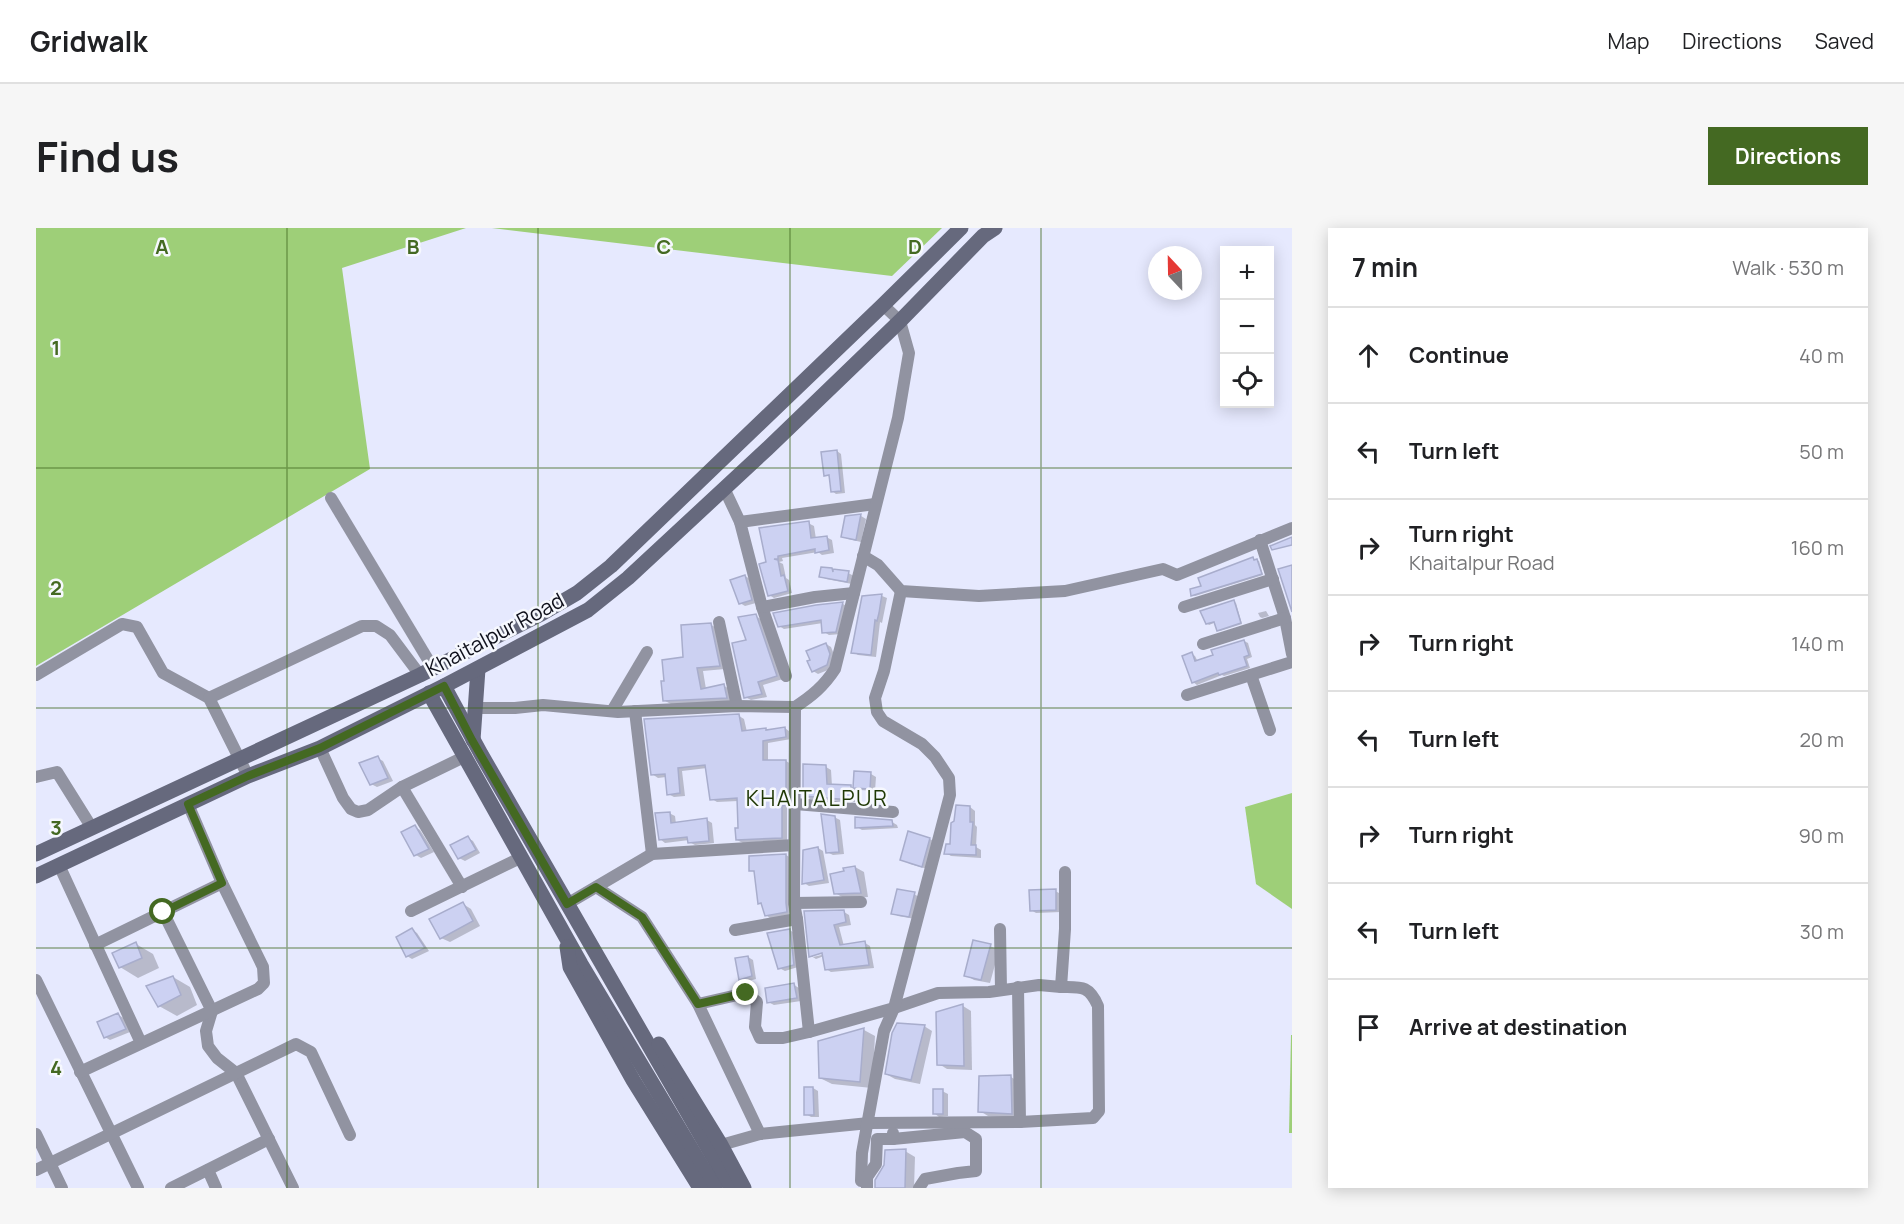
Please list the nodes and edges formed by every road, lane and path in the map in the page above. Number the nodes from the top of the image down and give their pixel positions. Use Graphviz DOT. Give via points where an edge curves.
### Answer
graph roads {
  1 [pos="961,228"];
  2 [pos="995,228"];
  3 [pos="883,305"];
  4 [pos="900,321"];
  5 [pos="724,488"];
  6 [pos="331,498"];
  7 [pos="875,504"];
  8 [pos="740,522"];
  9 [pos="1292,528"];
  10 [pos="1260,540"];
  11 [pos="863,556"];
  12 [pos="1273,579"];
  13 [pos="901,591"];
  14 [pos="854,593"];
  15 [pos="762,607"];
  16 [pos="1184,607"];
  17 [pos="1284,618"];
  18 [pos="719,622"];
  19 [pos="1203,644"];
  20 [pos="646,652"];
  21 [pos="1292,654"];
  22 [pos="1292,662"];
  23 [pos="478,669"];
  24 [pos="426,672"];
  25 [pos="36,675"];
  26 [pos="1251,675"];
  27 [pos="786,676"];
  28 [pos="444,686"];
  29 [pos="429,693"];
  30 [pos="1187,695"];
  31 [pos="209,698"];
  32 [pos="737,706"];
  33 [pos="795,707"];
  34 [pos="475,708"];
  35 [pos="612,711"];
  36 [pos="635,711"];
  37 [pos="1270,730"];
  38 [pos="472,740"];
  39 [pos="320,748"];
  40 [pos="466,756"];
  41 [pos="240,759"];
  42 [pos="248,776"];
  43 [pos="36,777"];
  44 [pos="402,787"];
  45 [pos="188,804"];
  46 [pos="795,804"];
  47 [pos="894,812"];
  48 [pos="92,828"];
  49 [pos="795,845"];
  50 [pos="36,854"];
  51 [pos="652,854"];
  52 [pos="522,857"];
  53 [pos="58,866"];
  54 [pos="1065,872"];
  55 [pos="36,876"];
  56 [pos="222,883"];
  57 [pos="462,887"];
  58 [pos="596,887"];
  59 [pos="861,902"];
  60 [pos="794,903"];
  61 [pos="567,904"];
  62 [pos="411,910"];
  63 [pos="163,912"];
  64 [pos="797,919"];
  65 [pos="1000,929"];
  66 [pos="735,930"];
  67 [pos="565,935"];
  68 [pos="95,945"];
  69 [pos="36,980"];
  70 [pos="1018,987"];
  71 [pos="1061,987"];
  72 [pos="1001,990"];
  73 [pos="698,1004"];
  74 [pos="894,1008"];
  75 [pos="212,1011"];
  76 [pos="809,1032"];
  77 [pos="141,1043"];
  78 [pos="80,1072"];
  79 [pos="236,1073"];
  80 [pos="1020,1122"];
  81 [pos="869,1123"];
  82 [pos="892,1123"];
  83 [pos="111,1133"];
  84 [pos="36,1134"];
  85 [pos="760,1134"];
  86 [pos="350,1135"];
  87 [pos="268,1139"];
  88 [pos="893,1139"];
  89 [pos="721,1145"];
  90 [pos="51,1163"];
  91 [pos="36,1170"];
  92 [pos="208,1170"];
  93 [pos="864,1184"];
  94 [pos="62,1188"];
  95 [pos="138,1188"];
  96 [pos="171,1188"];
  97 [pos="216,1188"];
  98 [pos="293,1188"];
  99 [pos="700,1188"];
  100 [pos="715,1188"];
  101 [pos="731,1188"];
  102 [pos="744,1188"];
  103 [pos="919,1188"];
  1 -- 3 [label="street, Khaitalpur Road"];
  2 -- 4 [label="street, Khaitalpur Road"];
  3 -- 4 [label="street"];
  3 -- 24 [label="street, Khaitalpur Road" via="594,580 541,614"];
  4 -- 5 [label="street, Khaitalpur Road"];
  4 -- 7 [label="street" via="909,353 898,418"];
  5 -- 8 [label="street"];
  5 -- 23 [label="street, Khaitalpur Road" via="588,610"];
  6 -- 24 [label="street"];
  7 -- 8 [label="street"];
  7 -- 11 [label="street"];
  8 -- 15 [label="street"];
  9 -- 10 [label="street"];
  10 -- 12 [label="street"];
  10 -- 13 [label="street" via="1177,576 1163,569 1054,592 979,596"];
  11 -- 13 [label="street" via="878,565"];
  11 -- 14 [label="street"];
  12 -- 16 [label="street"];
  12 -- 17 [label="street"];
  13 -- 74 [label="street" via="884,671 874,698 877,712 883,721 922,744 935,757 949,778 950,795"];
  14 -- 15 [label="street"];
  14 -- 33 [label="street" via="835,669 814,695"];
  15 -- 27 [label="street"];
  17 -- 19 [label="street"];
  17 -- 21 [label="street"];
  18 -- 32 [label="street"];
  20 -- 35 [label="street"];
  22 -- 26 [label="street"];
  23 -- 28 [label="street, Khaitalpur Road"];
  23 -- 34 [label="street"];
  24 -- 31 [label="street" via="390,635 376,626 362,627"];
  24 -- 41 [label="street, Khaitalpur Road"];
  25 -- 31 [label="street" via="122,624 137,627 163,673"];
  26 -- 30 [label="street"];
  26 -- 37 [label="street"];
  28 -- 29 [label="street, Khaitalpur Road"];
  28 -- 38 [label="street"];
  29 -- 39 [label="street, Khaitalpur Road"];
  29 -- 40 [label="street"];
  31 -- 41 [label="street"];
  32 -- 33 [label="street"];
  32 -- 36 [label="street"];
  33 -- 46 [label="street"];
  34 -- 35 [label="street" via="543,705"];
  34 -- 38 [label="street"];
  35 -- 36 [label="street"];
  36 -- 51 [label="street"];
  38 -- 61 [label="street"];
  39 -- 42 [label="street, Khaitalpur Road"];
  39 -- 44 [label="street" via="351,809 368,810"];
  40 -- 44 [label="street"];
  40 -- 52 [label="street"];
  41 -- 42 [label="street"];
  41 -- 48 [label="street, Khaitalpur Road"];
  42 -- 45 [label="street, Khaitalpur Road"];
  43 -- 48 [label="street" via="57,772"];
  44 -- 57 [label="street"];
  45 -- 53 [label="street, Khaitalpur Road"];
  45 -- 56 [label="street"];
  46 -- 47 [label="street"];
  46 -- 49 [label="street"];
  48 -- 50 [label="street, Khaitalpur Road"];
  49 -- 51 [label="street"];
  49 -- 60 [label="street"];
  51 -- 58 [label="street"];
  52 -- 57 [label="street"];
  52 -- 67 [label="street"];
  53 -- 55 [label="street, Khaitalpur Road"];
  53 -- 68 [label="street"];
  54 -- 71 [label="street"];
  56 -- 63 [label="street"];
  56 -- 75 [label="street" via="265,977 258,989"];
  57 -- 62 [label="street"];
  58 -- 61 [label="street"];
  58 -- 73 [label="street" via="642,917"];
  59 -- 60 [label="street"];
  60 -- 64 [label="street"];
  61 -- 89 [label="street" via="594,935"];
  61 -- 101 [label="street"];
  63 -- 68 [label="street"];
  63 -- 75 [label="street"];
  64 -- 66 [label="street"];
  64 -- 76 [label="street"];
  65 -- 72 [label="street"];
  67 -- 99 [label="street" via="570,967"];
  67 -- 100 [label="street"];
  68 -- 77 [label="street"];
  69 -- 78 [label="street"];
  70 -- 71 [label="street"];
  70 -- 72 [label="street"];
  70 -- 80 [label="street"];
  71 -- 80 [label="street" via="1083,987 1094,995 1098,1006 1099,1111 1093,1118"];
  72 -- 74 [label="street" via="938,993"];
  73 -- 76 [label="street" via="746,993 757,1002 755,1027 760,1038"];
  73 -- 85 [label="street"];
  74 -- 76 [label="street"];
  74 -- 81 [label="street" via="884,1031"];
  75 -- 77 [label="street"];
  75 -- 79 [label="street" via="206,1031 208,1046"];
  77 -- 78 [label="street"];
  78 -- 83 [label="street"];
  79 -- 83 [label="street"];
  79 -- 86 [label="street" via="296,1044 311,1052"];
  79 -- 87 [label="street"];
  80 -- 82 [label="street"];
  81 -- 82 [label="street"];
  81 -- 85 [label="street"];
  81 -- 93 [label="street" via="862,1153"];
  82 -- 88 [label="street"];
  83 -- 90 [label="street"];
  83 -- 95 [label="street"];
  84 -- 90 [label="street"];
  85 -- 89 [label="street"];
  87 -- 92 [label="street"];
  87 -- 98 [label="street"];
  88 -- 93 [label="street" via="877,1140 876,1164"];
  88 -- 103 [label="street" via="965,1132 976,1139 976,1171 925,1179"];
  89 -- 102 [label="street"];
  90 -- 91 [label="street"];
  90 -- 94 [label="street"];
  92 -- 96 [label="street"];
  92 -- 97 [label="street"];
}
